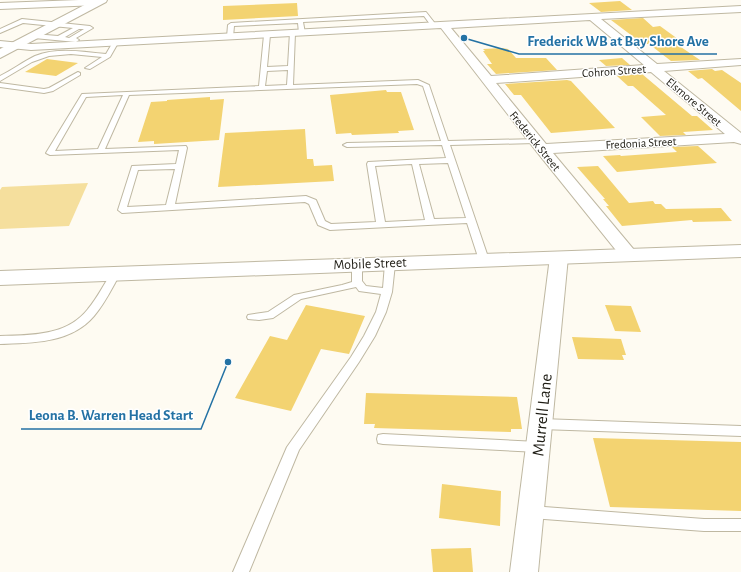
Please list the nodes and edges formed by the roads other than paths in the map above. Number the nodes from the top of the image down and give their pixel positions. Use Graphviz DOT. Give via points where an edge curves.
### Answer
graph roads {
  1 [pos="729,0"];
  2 [pos="101,1"];
  3 [pos="741,4"];
  4 [pos="0,6"];
  5 [pos="741,9"];
  6 [pos="592,17"];
  7 [pos="300,21"];
  8 [pos="55,25"];
  9 [pos="439,25"];
  10 [pos="79,27"];
  11 [pos="0,31"];
  12 [pos="297,33"];
  13 [pos="267,35"];
  14 [pos="34,36"];
  15 [pos="230,37"];
  16 [pos="60,41"];
  17 [pos="73,42"];
  18 [pos="115,43"];
  19 [pos="0,44"];
  20 [pos="15,46"];
  21 [pos="0,54"];
  22 [pos="108,56"];
  23 [pos="741,62"];
  24 [pos="88,68"];
  25 [pos="291,68"];
  26 [pos="654,68"];
  27 [pos="264,69"];
  28 [pos="78,74"];
  29 [pos="0,79"];
  30 [pos="487,80"];
  31 [pos="0,85"];
  32 [pos="290,87"];
  33 [pos="262,88"];
  34 [pos="128,93"];
  35 [pos="740,138"];
  36 [pos="446,143"];
  37 [pos="347,145"];
  38 [pos="539,145"];
  39 [pos="100,152"];
  40 [pos="452,160"];
  41 [pos="415,162"];
  42 [pos="180,166"];
  43 [pos="170,207"];
  44 [pos="471,220"];
  45 [pos="430,222"];
  46 [pos="381,224"];
  47 [pos="741,251"];
  48 [pos="628,255"];
  49 [pos="559,257"];
  50 [pos="484,260"];
  51 [pos="390,264"];
  52 [pos="115,274"];
  53 [pos="358,274"];
  54 [pos="0,278"];
  55 [pos="387,292"];
  56 [pos="252,317"];
  57 [pos="0,340"];
  58 [pos="541,424"];
  59 [pos="741,431"];
  60 [pos="383,439"];
  61 [pos="538,447"];
  62 [pos="531,512"];
  63 [pos="741,525"];
  64 [pos="241,572"];
  65 [pos="524,572"];
  1 -- 3 [label="street"];
  2 -- 4 [label="street"];
  2 -- 8 [label="street"];
  5 -- 6 [label="street"];
  6 -- 9 [label="street"];
  6 -- 26 [label="street, Elsmore Street"];
  7 -- 9 [label="lane" via="426,14"];
  7 -- 12 [label="lane"];
  7 -- 15 [label="lane" via="231,25"];
  8 -- 10 [label="lane"];
  8 -- 11 [label="lane" via="22,21"];
  8 -- 14 [label="street"];
  9 -- 12 [label="street"];
  9 -- 30 [label="street, Frederick Street"];
  10 -- 16 [label="lane"];
  10 -- 17 [label="lane" via="90,28"];
  12 -- 13 [label="street"];
  12 -- 25 [label="lane"];
  13 -- 15 [label="street"];
  13 -- 27 [label="lane"];
  14 -- 16 [label="lane"];
  14 -- 20 [label="street"];
  15 -- 18 [label="street"];
  16 -- 17 [label="street"];
  16 -- 20 [label="street" via="31,47"];
  17 -- 18 [label="street"];
  18 -- 22 [label="lane"];
  19 -- 20 [label="street"];
  20 -- 21 [label="street"];
  22 -- 24 [label="lane"];
  22 -- 29 [label="lane" via="49,54"];
  23 -- 26 [label="street, Cohron Street"];
  25 -- 27 [label="lane"];
  25 -- 32 [label="lane"];
  26 -- 30 [label="street, Cohron Street"];
  26 -- 35 [label="street, Elsmore Street"];
  27 -- 33 [label="lane"];
  28 -- 31 [label="lane" via="51,90 44,91"];
  30 -- 38 [label="street, Frederick Street"];
  32 -- 33 [label="lane"];
  32 -- 36 [label="lane" via="422,83 426,85"];
  33 -- 34 [label="lane"];
  34 -- 39 [label="lane"];
  34 -- 39 [label="lane" via="84,95 50,153"];
  35 -- 38 [label="street, Fredonia Street"];
  36 -- 37 [label="lane"];
  36 -- 38 [label="lane"];
  36 -- 40 [label="lane"];
  38 -- 48 [label="street, Frederick Street"];
  39 -- 42 [label="lane" via="183,148"];
  40 -- 41 [label="lane"];
  40 -- 44 [label="lane"];
  41 -- 45 [label="lane"];
  41 -- 46 [label="lane" via="370,164"];
  42 -- 43 [label="lane"];
  42 -- 43 [label="lane" via="135,168 122,210"];
  43 -- 46 [label="lane" via="306,199 313,202 321,223 330,227"];
  44 -- 45 [label="lane"];
  44 -- 50 [label="lane"];
  45 -- 46 [label="lane"];
  47 -- 48 [label="street, Mobile Street"];
  48 -- 49 [label="street, Mobile Street"];
  49 -- 50 [label="street, Mobile Street"];
  49 -- 58 [label="street, Murrell Lane"];
  50 -- 51 [label="street, Mobile Street"];
  51 -- 53 [label="street, Mobile Street"];
  51 -- 55 [label="lane"];
  52 -- 53 [label="street, Mobile Street"];
  52 -- 54 [label="street, Mobile Street"];
  52 -- 57 [label="lane" via="81,322 63,333 40,338"];
  53 -- 55 [label="lane" via="363,289"];
  53 -- 56 [label="lane" via="350,287 297,297 266,318"];
  55 -- 64 [label="lane" via="367,339 336,390 294,447"];
  58 -- 59 [label="lane"];
  58 -- 61 [label="street, Murrell Lane"];
  60 -- 61 [label="lane"];
  61 -- 62 [label="street, Murrell Lane"];
  62 -- 63 [label="lane" via="704,525"];
  62 -- 65 [label="street, Murrell Lane"];
}
